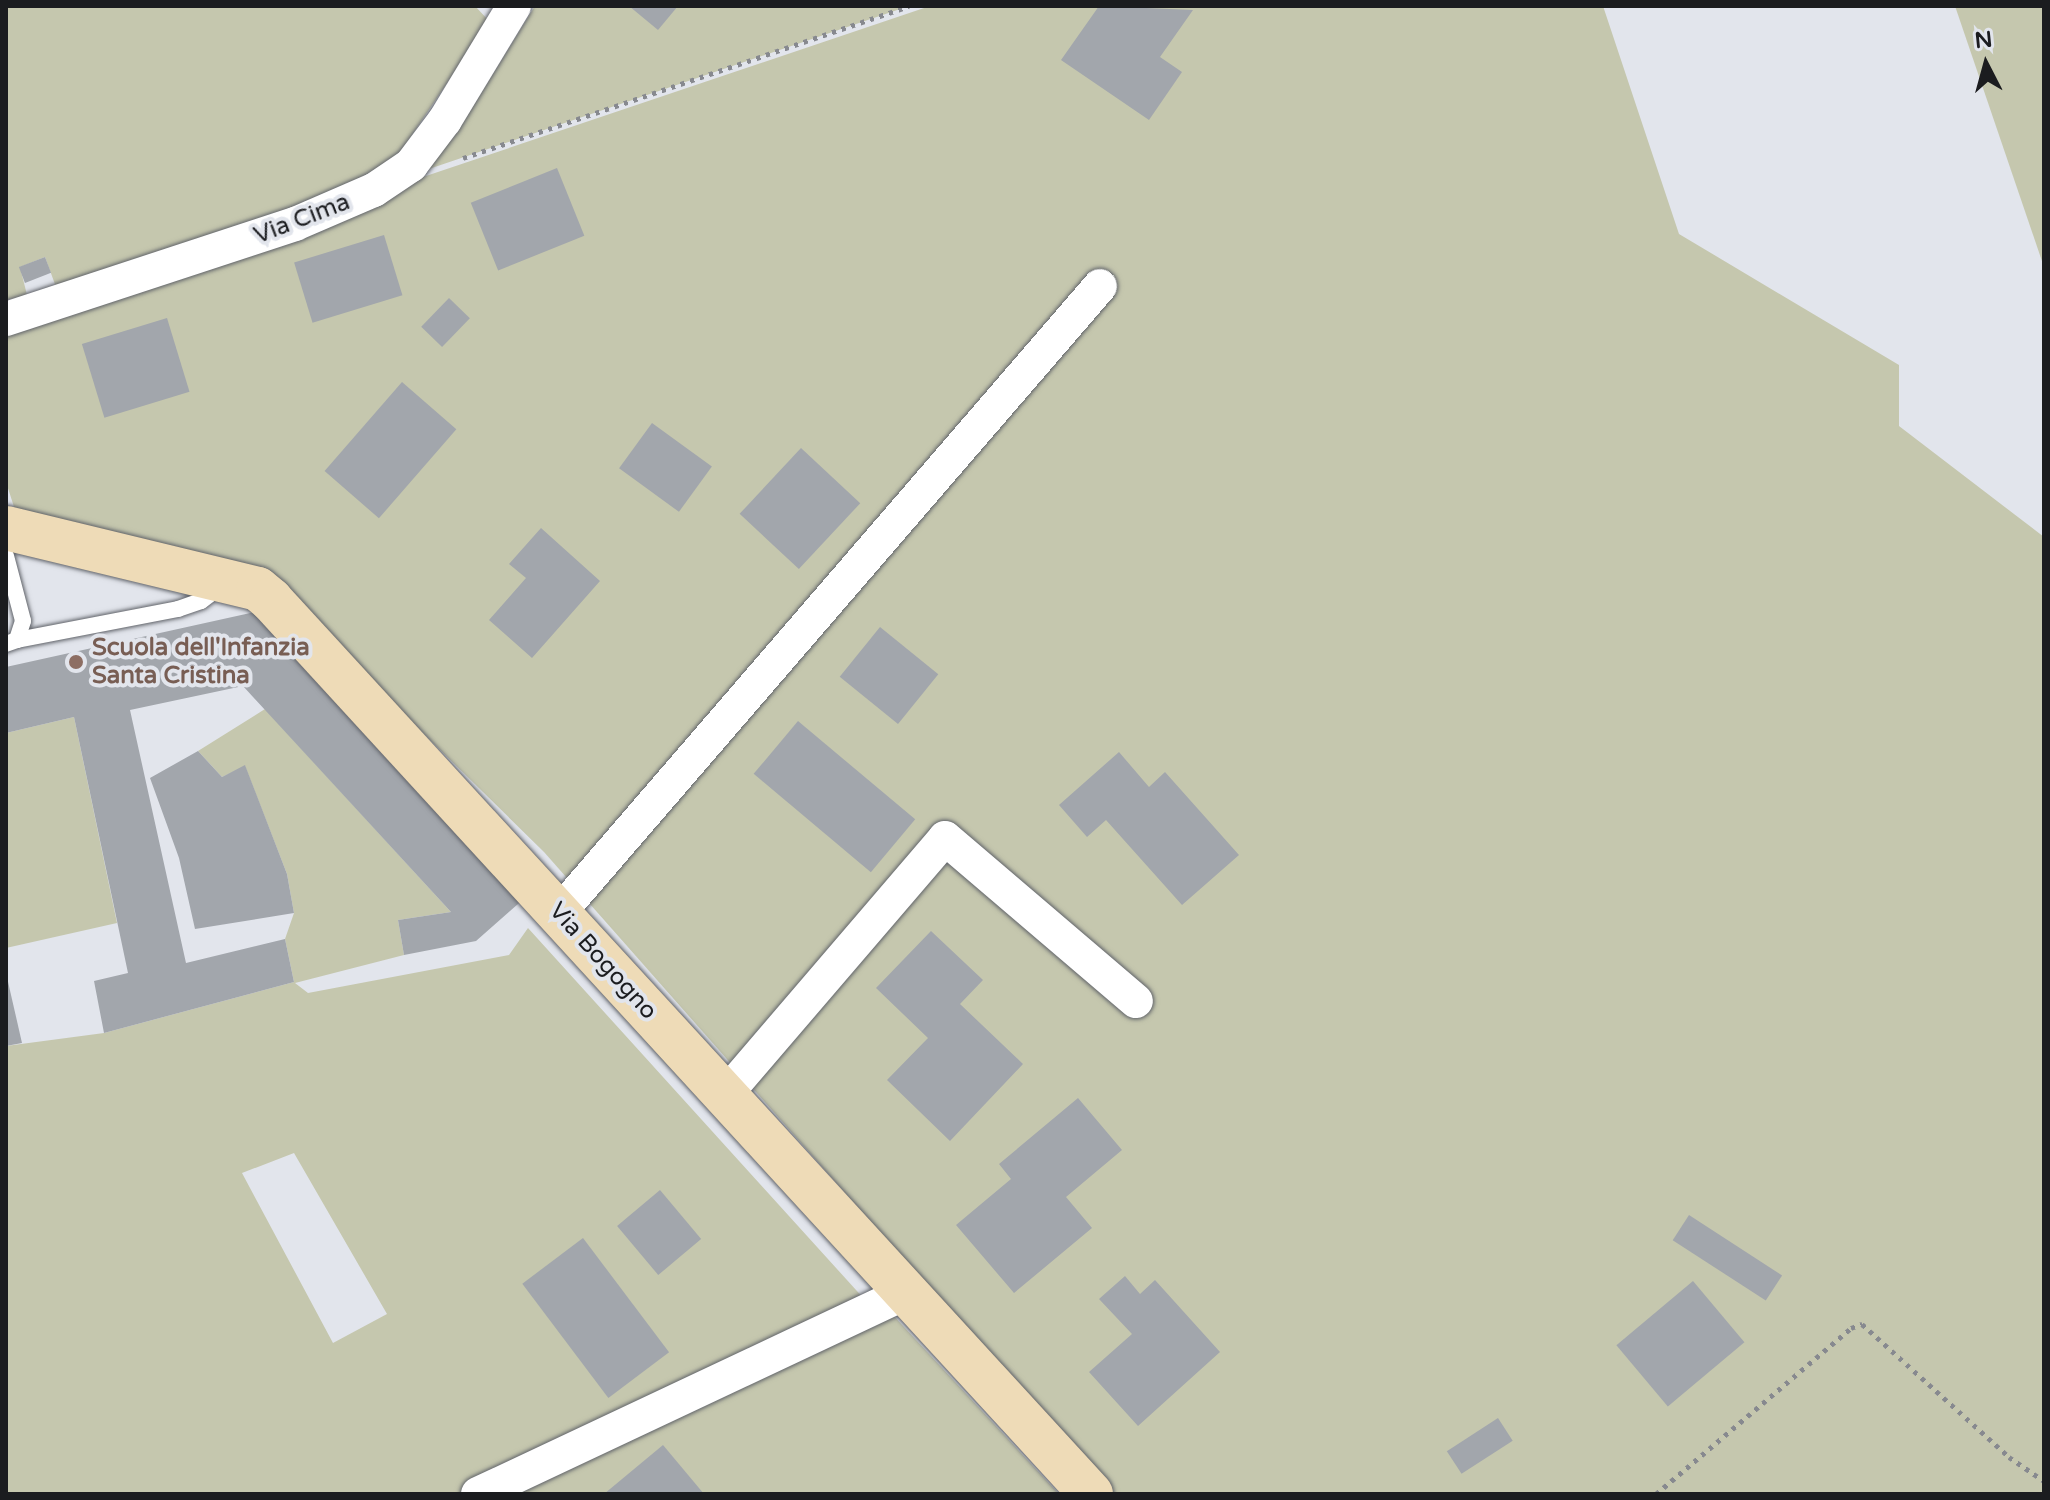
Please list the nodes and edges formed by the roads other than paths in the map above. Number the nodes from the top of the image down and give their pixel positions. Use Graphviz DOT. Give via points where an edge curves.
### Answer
graph roads {
  1 [pos="514,6"];
  2 [pos="1100,286"];
  3 [pos="6,319"];
  4 [pos="6,528"];
  5 [pos="6,556"];
  6 [pos="212,592"];
  7 [pos="12,642"];
  8 [pos="559,913"];
  9 [pos="1136,1001"];
  10 [pos="725,1095"];
  11 [pos="907,1292"];
  12 [pos="478,1494"];
  13 [pos="1091,1494"];
  1 -- 3 [label="street, Via Cima" via="437,131 411,165 374,190 295,224"];
  2 -- 8 [label="street"];
  4 -- 6 [label="main road, Via Bogogno"];
  5 -- 7 [label="lane" via="23,621"];
  6 -- 7 [label="lane"];
  6 -- 8 [label="main road, Via Bogogno" via="258,589 271,600"];
  8 -- 10 [label="main road, Via Bogogno"];
  9 -- 10 [label="street" via="945,838"];
  10 -- 11 [label="main road, Via Bogogno"];
  11 -- 12 [label="street"];
  11 -- 13 [label="main road, Via Bogogno"];
}
